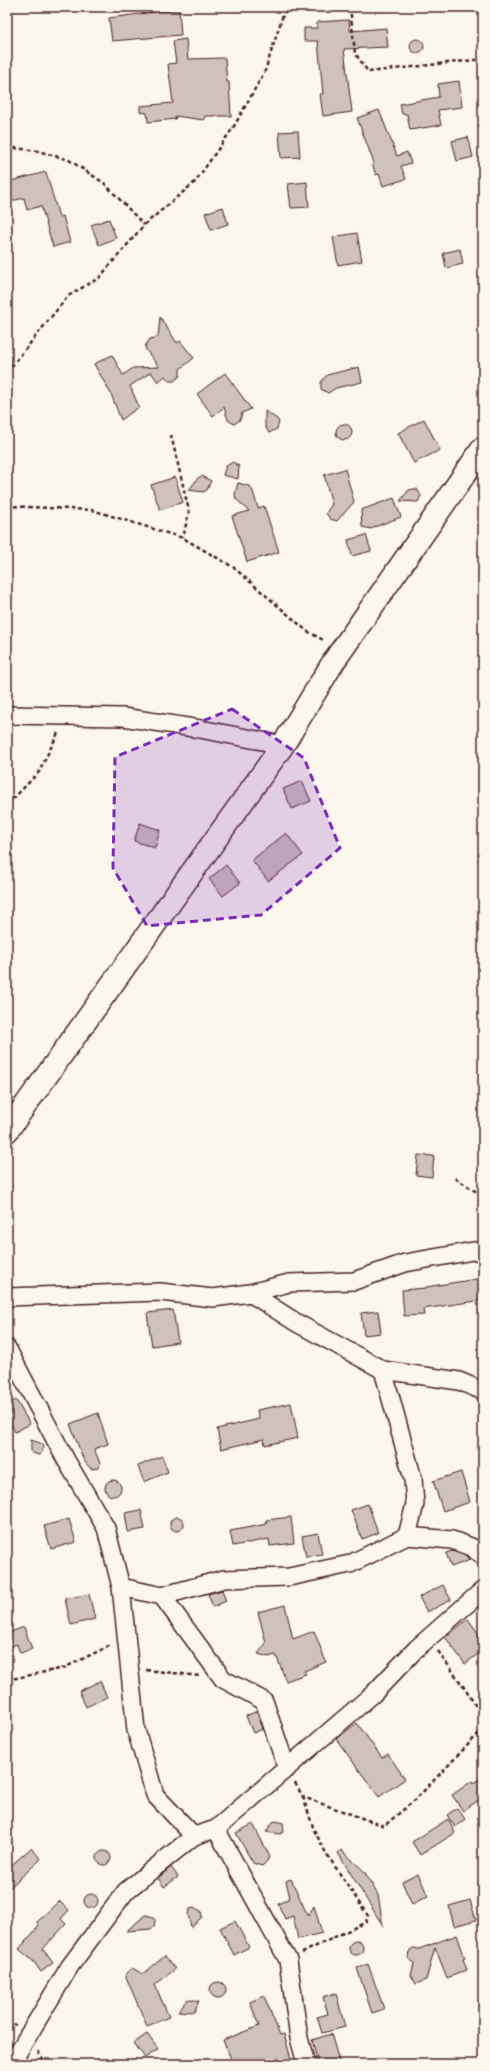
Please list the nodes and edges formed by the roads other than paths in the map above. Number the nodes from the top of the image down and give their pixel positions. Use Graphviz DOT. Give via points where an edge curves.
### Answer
graph roads {
  1 [pos="481,454"];
  2 [pos="7,715"];
  3 [pos="283,745"];
  4 [pos="7,1131"];
  5 [pos="483,1251"];
  6 [pos="250,1293"];
  7 [pos="7,1297"];
  8 [pos="7,1348"];
  9 [pos="383,1370"];
  10 [pos="483,1391"];
  11 [pos="407,1536"];
  12 [pos="483,1556"];
  13 [pos="121,1587"];
  14 [pos="483,1590"];
  15 [pos="162,1596"];
  16 [pos="287,1769"];
  17 [pos="216,1829"];
  18 [pos="194,1836"];
  19 [pos="11,2064"];
  20 [pos="306,2064"];
  1 -- 3 [label="main road" via="342,650"];
  2 -- 3 [label="street" via="122,717"];
  3 -- 4 [label="main road"];
  5 -- 6 [label="street" via="405,1263 354,1281 290,1283"];
  6 -- 7 [label="street" via="213,1298 160,1292"];
  6 -- 9 [label="street" via="297,1323"];
  8 -- 13 [label="street" via="62,1453 106,1528"];
  9 -- 10 [label="street" via="459,1381"];
  9 -- 11 [label="street" via="413,1479 415,1504"];
  11 -- 12 [label="street" via="452,1540 471,1547"];
  11 -- 15 [label="street" via="350,1564 289,1577 224,1579"];
  13 -- 15 [label="street"];
  13 -- 18 [label="street" via="136,1730 154,1795"];
  14 -- 16 [label="street" via="416,1649 373,1694"];
  15 -- 16 [label="street" via="223,1679 264,1701"];
  16 -- 17 [label="street"];
  17 -- 18 [label="street"];
  17 -- 20 [label="street" via="288,1960 299,2038"];
  18 -- 19 [label="street" via="126,1891 70,1966"];
}
